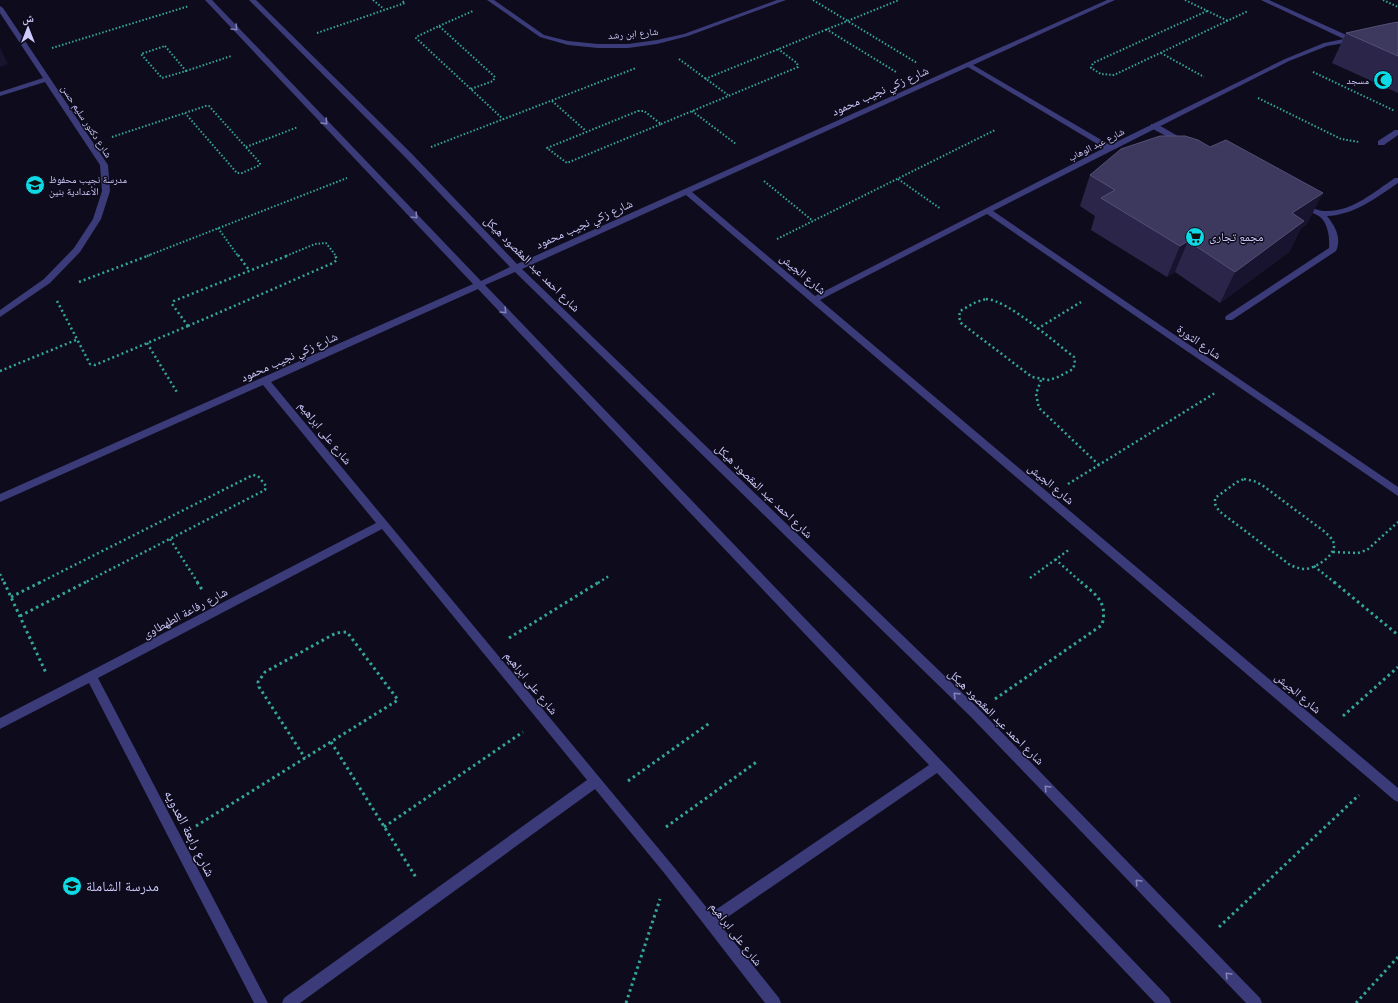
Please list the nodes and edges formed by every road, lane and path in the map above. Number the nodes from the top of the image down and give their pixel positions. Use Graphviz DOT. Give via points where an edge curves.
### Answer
graph roads {
  1 [pos="208,0"];
  2 [pos="252,0"];
  3 [pos="373,0"];
  4 [pos="402,0"];
  5 [pos="783,0"];
  6 [pos="813,0"];
  7 [pos="899,0"];
  8 [pos="1112,0"];
  9 [pos="1185,0"];
  10 [pos="1383,0"];
  11 [pos="492,1"];
  12 [pos="1266,1"];
  13 [pos="1398,7"];
  14 [pos="0,8"];
  15 [pos="384,10"];
  16 [pos="1207,11"];
  17 [pos="848,21"];
  18 [pos="1228,21"];
  19 [pos="439,26"];
  20 [pos="826,29"];
  21 [pos="1351,40"];
  22 [pos="1365,40"];
  23 [pos="293,41"];
  24 [pos="657,42"];
  25 [pos="254,48"];
  26 [pos="778,49"];
  27 [pos="1160,53"];
  28 [pos="31,54"];
  29 [pos="1288,60"];
  30 [pos="967,64"];
  31 [pos="637,68"];
  32 [pos="186,71"];
  33 [pos="940,77"];
  34 [pos="48,79"];
  35 [pos="706,79"];
  36 [pos="919,86"];
  37 [pos="1231,88"];
  38 [pos="471,89"];
  39 [pos="0,94"];
  40 [pos="728,96"];
  41 [pos="552,101"];
  42 [pos="692,111"];
  43 [pos="185,113"];
  44 [pos="1398,113"];
  45 [pos="321,118"];
  46 [pos="503,119"];
  47 [pos="661,124"];
  48 [pos="1154,126"];
  49 [pos="994,130"];
  50 [pos="586,131"];
  51 [pos="1398,132"];
  52 [pos="1381,143"];
  53 [pos="91,145"];
  54 [pos="1189,145"];
  55 [pos="246,147"];
  56 [pos="1110,148"];
  57 [pos="408,155"];
  58 [pos="757,160"];
  59 [pos="744,166"];
  60 [pos="370,169"];
  61 [pos="898,178"];
  62 [pos="1398,180"];
  63 [pos="686,192"];
  64 [pos="1292,202"];
  65 [pos="987,211"];
  66 [pos="1320,214"];
  67 [pos="813,221"];
  68 [pos="961,224"];
  69 [pos="218,228"];
  70 [pos="755,250"];
  71 [pos="516,268"];
  72 [pos="249,270"];
  73 [pos="47,281"];
  74 [pos="479,284"];
  75 [pos="1102,290"];
  76 [pos="53,293"];
  77 [pos="813,300"];
  78 [pos="0,314"];
  79 [pos="1229,318"];
  80 [pos="188,326"];
  81 [pos="1037,329"];
  82 [pos="76,340"];
  83 [pos="147,343"];
  84 [pos="0,372"];
  85 [pos="1041,380"];
  86 [pos="265,381"];
  87 [pos="1234,381"];
  88 [pos="190,414"];
  89 [pos="1099,465"];
  90 [pos="1398,492"];
  91 [pos="0,498"];
  92 [pos="1047,498"];
  93 [pos="1398,522"];
  94 [pos="383,524"];
  95 [pos="1090,533"];
  96 [pos="170,539"];
  97 [pos="1333,552"];
  98 [pos="1055,559"];
  99 [pos="1314,566"];
  100 [pos="0,574"];
  101 [pos="609,576"];
  102 [pos="1030,578"];
  103 [pos="11,597"];
  104 [pos="216,612"];
  105 [pos="20,616"];
  106 [pos="1398,635"];
  107 [pos="488,651"];
  108 [pos="1398,667"];
  109 [pos="92,676"];
  110 [pos="57,695"];
  111 [pos="975,713"];
  112 [pos="543,718"];
  113 [pos="711,722"];
  114 [pos="0,724"];
  115 [pos="1324,733"];
  116 [pos="331,742"];
  117 [pos="305,758"];
  118 [pos="758,761"];
  119 [pos="938,765"];
  120 [pos="1376,778"];
  121 [pos="596,782"];
  122 [pos="607,796"];
  123 [pos="1398,796"];
  124 [pos="384,827"];
  125 [pos="176,839"];
  126 [pos="645,841"];
  127 [pos="669,870"];
  128 [pos="430,901"];
  129 [pos="710,921"];
  130 [pos="1199,946"];
  131 [pos="1398,957"];
  132 [pos="261,1003"];
  133 [pos="289,1003"];
  134 [pos="626,1003"];
  135 [pos="774,1003"];
  136 [pos="1164,1003"];
  137 [pos="1255,1003"];
  138 [pos="1356,1003"];
  1 -- 25 [label="street, one-way"];
  1 -- 28 [label="path"];
  2 -- 23 [label="street, شارع احمد عبد المقصود هيكل"];
  3 -- 15 [label="path"];
  4 -- 15 [label="path" via="405,3"];
  5 -- 24 [label="street, شارع ابن رشد" via="686,35"];
  6 -- 17 [label="path"];
  7 -- 17 [label="path"];
  8 -- 30 [label="street, شارع زكي نجيب محمود"];
  9 -- 16 [label="path"];
  10 -- 13 [label="path"];
  11 -- 19 [label="path"];
  11 -- 24 [label="street, شارع ابن رشد" via="542,36 568,43 628,46"];
  12 -- 18 [label="path"];
  12 -- 21 [label="street"];
  14 -- 28 [label="street, شارع دكتور سليم حسن"];
  15 -- 23 [label="path"];
  16 -- 18 [label="path"];
  16 -- 27 [label="path" via="1093,63 1091,68 1095,73 1114,75"];
  17 -- 20 [label="path"];
  17 -- 33 [label="path"];
  18 -- 27 [label="path"];
  19 -- 38 [label="path" via="416,38"];
  19 -- 38 [label="path" via="495,77 493,81"];
  20 -- 26 [label="path"];
  20 -- 36 [label="path"];
  21 -- 22 [label="street, شارع عبد الوهاب"];
  21 -- 29 [label="street, شارع عبد الوهاب" via="1326,44"];
  23 -- 57 [label="street, شارع احمد عبد المقصود هيكل"];
  24 -- 35 [label="path"];
  25 -- 32 [label="path"];
  25 -- 45 [label="street"];
  26 -- 35 [label="path"];
  26 -- 40 [label="path" via="797,63 798,67"];
  27 -- 37 [label="path"];
  28 -- 34 [label="street, شارع دكتور سليم حسن"];
  29 -- 37 [label="street, شارع عبد الوهاب"];
  29 -- 44 [label="path" via="1389,106"];
  30 -- 33 [label="street, شارع زكي نجيب محمود"];
  30 -- 56 [label="street"];
  31 -- 41 [label="path"];
  32 -- 32 [label="path" via="165,46 141,54 162,78"];
  33 -- 36 [label="street, شارع زكي نجيب محمود"];
  34 -- 39 [label="street"];
  34 -- 53 [label="street, شارع دكتور سليم حسن"];
  35 -- 40 [label="path"];
  36 -- 58 [label="street, شارع زكي نجيب محمود"];
  37 -- 48 [label="street, شارع عبد الوهاب"];
  37 -- 52 [label="path" via="1341,139"];
  38 -- 46 [label="path"];
  40 -- 42 [label="path"];
  41 -- 46 [label="path"];
  41 -- 50 [label="path"];
  42 -- 47 [label="path"];
  42 -- 58 [label="path"];
  43 -- 53 [label="path"];
  43 -- 55 [label="path" via="210,106"];
  43 -- 55 [label="path" via="237,173 260,165"];
  45 -- 55 [label="path"];
  45 -- 60 [label="street, one-way"];
  46 -- 57 [label="path"];
  47 -- 50 [label="path" via="644,111 638,111"];
  47 -- 50 [label="path" via="567,164 547,148"];
  48 -- 54 [label="street"];
  48 -- 56 [label="street, شارع عبد الوهاب"];
  49 -- 61 [label="path"];
  51 -- 52 [label="street"];
  53 -- 73 [label="street, شارع دكتور سليم حسن" via="104,165 106,191 97,219 77,250"];
  56 -- 65 [label="street, شارع عبد الوهاب"];
  57 -- 71 [label="street, شارع احمد عبد المقصود هيكل"];
  58 -- 59 [label="street, شارع زكي نجيب محمود"];
  59 -- 63 [label="street, شارع زكي نجيب محمود"];
  59 -- 67 [label="path"];
  60 -- 69 [label="path"];
  60 -- 74 [label="street, one-way"];
  61 -- 67 [label="path"];
  61 -- 68 [label="path"];
  62 -- 66 [label="street" via="1346,212"];
  63 -- 70 [label="street, شارع الجيش"];
  63 -- 71 [label="street, شارع زكي نجيب محمود"];
  64 -- 66 [label="street"];
  65 -- 68 [label="street, شارع عبد الوهاب"];
  65 -- 75 [label="street, شارع الثورة"];
  66 -- 79 [label="street" via="1335,237 1333,249"];
  67 -- 70 [label="path"];
  68 -- 77 [label="street, شارع عبد الوهاب"];
  69 -- 72 [label="path"];
  69 -- 76 [label="path"];
  70 -- 77 [label="street, شارع الجيش"];
  71 -- 74 [label="street, شارع زكي نجيب محمود"];
  111 -- 71 [label="street, شارع احمد عبد المقصود هيكل, one-way"];
  72 -- 80 [label="path" via="174,301 172,304"];
  72 -- 80 [label="path" via="321,243 326,243 337,257 333,263"];
  73 -- 76 [label="path"];
  73 -- 78 [label="street, شارع دكتور سليم حسن"];
  74 -- 86 [label="street, شارع زكي نجيب محمود"];
  74 -- 119 [label="street, one-way"];
  75 -- 81 [label="path"];
  75 -- 87 [label="street, شارع الثورة"];
  76 -- 82 [label="path"];
  77 -- 92 [label="street, شارع الجيش"];
  80 -- 83 [label="path"];
  81 -- 85 [label="path" via="1069,351 1075,363 1073,369 1058,378 1050,381"];
  81 -- 85 [label="path" via="996,300 987,298 960,311 958,317 962,323 1032,377"];
  82 -- 83 [label="path" via="92,365"];
  82 -- 84 [label="path"];
  83 -- 88 [label="path"];
  85 -- 89 [label="path" via="1036,389 1039,408"];
  86 -- 88 [label="street, شارع زكي نجيب محمود"];
  86 -- 94 [label="street, شارع على ابراهيم"];
  87 -- 89 [label="path"];
  87 -- 90 [label="street, شارع الثورة"];
  88 -- 91 [label="street, شارع زكي نجيب محمود"];
  89 -- 92 [label="path"];
  92 -- 95 [label="street, شارع الجيش"];
  93 -- 97 [label="path" via="1367,550 1358,553"];
  94 -- 104 [label="street, شارع رفاعة الطهطاوى"];
  94 -- 107 [label="street, شارع على ابراهيم"];
  95 -- 98 [label="path"];
  95 -- 115 [label="street, شارع الجيش"];
  96 -- 103 [label="path" via="265,490 266,486 256,475 250,476"];
  96 -- 104 [label="path"];
  96 -- 105 [label="path"];
  97 -- 99 [label="path"];
  97 -- 99 [label="path" via="1334,546 1325,532 1254,481 1244,479 1237,482 1215,498 1219,511 1290,565 1308,569"];
  98 -- 102 [label="path"];
  98 -- 111 [label="path" via="1100,599 1105,617 1102,625"];
  99 -- 106 [label="path"];
  100 -- 103 [label="path"];
  101 -- 107 [label="path"];
  103 -- 105 [label="path"];
  104 -- 109 [label="street, شارع رفاعة الطهطاوى"];
  105 -- 110 [label="path"];
  107 -- 112 [label="street, شارع على ابراهيم"];
  108 -- 115 [label="path"];
  109 -- 110 [label="street, شارع رفاعة الطهطاوى"];
  109 -- 125 [label="street, شارع رابعة العدويه"];
  110 -- 114 [label="street, شارع رفاعة الطهطاوى"];
  130 -- 111 [label="street, شارع احمد عبد المقصود هيكل, one-way"];
  112 -- 121 [label="street, شارع على ابراهيم"];
  112 -- 124 [label="path"];
  113 -- 122 [label="path"];
  115 -- 120 [label="street, شارع الجيش"];
  116 -- 117 [label="path"];
  116 -- 117 [label="path" via="398,700 347,632 336,633 265,672 258,682"];
  116 -- 124 [label="path"];
  117 -- 125 [label="path"];
  118 -- 126 [label="path"];
  119 -- 129 [label="street"];
  119 -- 136 [label="street"];
  120 -- 123 [label="street, شارع الجيش"];
  120 -- 130 [label="path"];
  121 -- 122 [label="street, شارع على ابراهيم"];
  121 -- 128 [label="street"];
  122 -- 126 [label="street, شارع على ابراهيم"];
  124 -- 128 [label="path"];
  125 -- 132 [label="street, شارع رابعة العدويه"];
  126 -- 127 [label="street, شارع على ابراهيم"];
  127 -- 129 [label="street, شارع على ابراهيم"];
  127 -- 134 [label="path"];
  128 -- 133 [label="street"];
  129 -- 135 [label="street, شارع على ابراهيم"];
  137 -- 130 [label="street, شارع احمد عبد المقصود هيكل, one-way"];
  131 -- 138 [label="path"];
}
